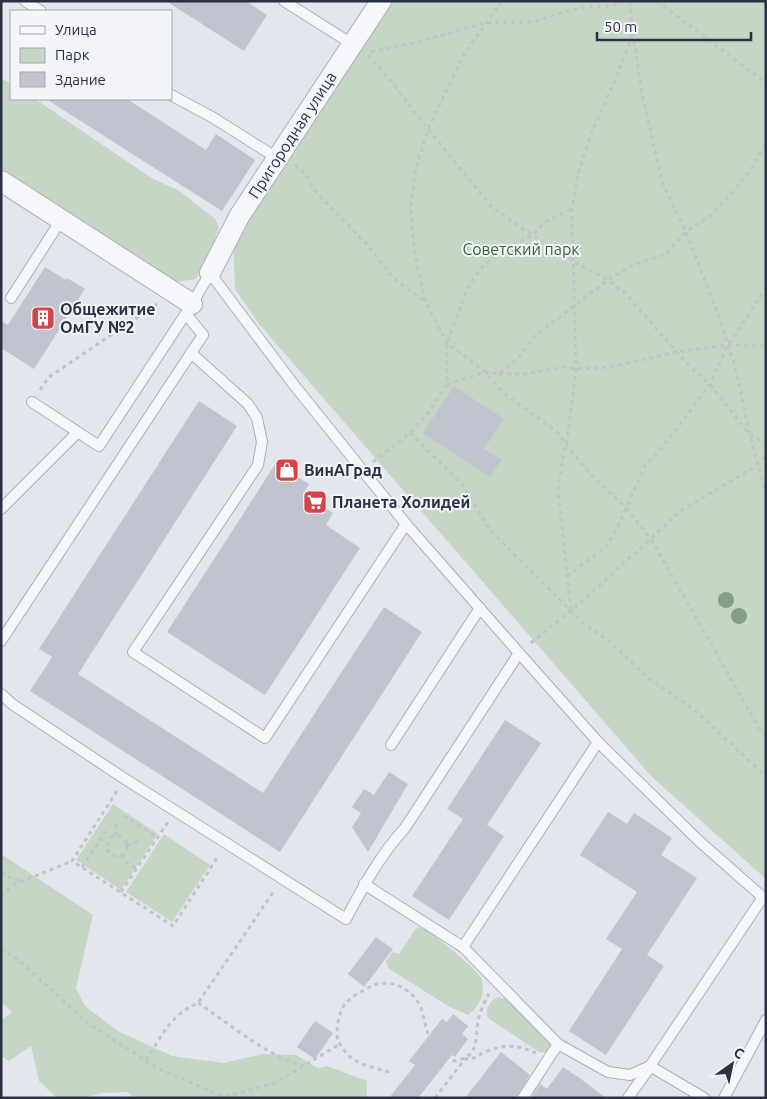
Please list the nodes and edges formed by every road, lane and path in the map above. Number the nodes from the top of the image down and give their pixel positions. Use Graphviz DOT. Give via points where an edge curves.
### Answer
graph roads {
  1 [pos="25,1"];
  2 [pos="284,1"];
  3 [pos="381,1"];
  4 [pos="502,1"];
  5 [pos="626,1"];
  6 [pos="630,1"];
  7 [pos="657,1"];
  8 [pos="39,10"];
  9 [pos="485,23"];
  10 [pos="633,34"];
  11 [pos="352,44"];
  12 [pos="766,82"];
  13 [pos="172,96"];
  14 [pos="428,129"];
  15 [pos="766,143"];
  16 [pos="276,158"];
  17 [pos="1,181"];
  18 [pos="572,209"];
  19 [pos="61,220"];
  20 [pos="686,232"];
  21 [pos="532,235"];
  22 [pos="573,261"];
  23 [pos="210,273"];
  24 [pos="608,280"];
  25 [pos="766,288"];
  26 [pos="174,293"];
  27 [pos="11,298"];
  28 [pos="426,302"];
  29 [pos="575,306"];
  30 [pos="189,309"];
  31 [pos="447,344"];
  32 [pos="728,345"];
  33 [pos="766,346"];
  34 [pos="676,352"];
  35 [pos="191,353"];
  36 [pos="576,369"];
  37 [pos="485,372"];
  38 [pos="499,374"];
  39 [pos="710,384"];
  40 [pos="447,385"];
  41 [pos="32,402"];
  42 [pos="78,432"];
  43 [pos="410,432"];
  44 [pos="750,435"];
  45 [pos="565,443"];
  46 [pos="766,444"];
  47 [pos="766,456"];
  48 [pos="758,465"];
  49 [pos="363,471"];
  50 [pos="766,494"];
  51 [pos="626,507"];
  52 [pos="1,509"];
  53 [pos="406,524"];
  54 [pos="652,539"];
  55 [pos="567,576"];
  56 [pos="480,608"];
  57 [pos="571,610"];
  58 [pos="1,640"];
  59 [pos="519,653"];
  60 [pos="1,694"];
  61 [pos="766,734"];
  62 [pos="598,742"];
  63 [pos="391,745"];
  64 [pos="766,776"];
  65 [pos="125,779"];
  66 [pos="175,811"];
  67 [pos="124,816"];
  68 [pos="116,820"];
  69 [pos="106,831"];
  70 [pos="116,836"];
  71 [pos="158,838"];
  72 [pos="142,840"];
  73 [pos="98,843"];
  74 [pos="107,844"];
  75 [pos="226,844"];
  76 [pos="126,845"];
  77 [pos="121,855"];
  78 [pos="72,861"];
  79 [pos="82,867"];
  80 [pos="137,869"];
  81 [pos="1,872"];
  82 [pos="282,879"];
  83 [pos="22,881"];
  84 [pos="364,884"];
  85 [pos="121,892"];
  86 [pos="1,896"];
  87 [pos="764,899"];
  88 [pos="463,947"];
  89 [pos="1,948"];
  90 [pos="496,981"];
  91 [pos="198,1003"];
  92 [pos="766,1020"];
  93 [pos="340,1044"];
  94 [pos="558,1044"];
  95 [pos="551,1055"];
  96 [pos="465,1059"];
  97 [pos="146,1060"];
  98 [pos="305,1066"];
  99 [pos="650,1066"];
  100 [pos="389,1072"];
  101 [pos="435,1098"];
  102 [pos="523,1098"];
  103 [pos="628,1098"];
  104 [pos="704,1098"];
  105 [pos="724,1098"];
  1 -- 8 [label="lane"];
  2 -- 11 [label="lane"];
  3 -- 11 [label="street, Пригородная улица"];
  4 -- 9 [label="path"];
  5 -- 9 [label="path" via="576,9 533,22"];
  6 -- 10 [label="path"];
  7 -- 12 [label="path"];
  9 -- 14 [label="path" via="464,54"];
  9 -- 14 [label="path" via="366,53"];
  10 -- 18 [label="path" via="579,170"];
  10 -- 20 [label="path" via="662,182"];
  11 -- 16 [label="street, Пригородная улица"];
  13 -- 16 [label="lane"];
  14 -- 21 [label="path" via="491,206"];
  14 -- 28 [label="path" via="416,168 411,206 417,266"];
  15 -- 20 [label="path" via="733,192 710,216"];
  16 -- 23 [label="street, Пригородная улица" via="240,215"];
  16 -- 28 [label="path" via="292,163 305,173 316,192 366,243 393,278"];
  17 -- 19 [label="street"];
  18 -- 21 [label="path" via="548,221"];
  18 -- 22 [label="path"];
  19 -- 26 [label="street"];
  19 -- 27 [label="lane"];
  20 -- 24 [label="path" via="666,254 633,265"];
  20 -- 32 [label="path"];
  21 -- 22 [label="path"];
  21 -- 31 [label="path" via="482,267 467,289"];
  22 -- 24 [label="path"];
  22 -- 29 [label="path"];
  23 -- 30 [label="lane"];
  23 -- 49 [label="lane"];
  24 -- 29 [label="path"];
  24 -- 34 [label="path" via="625,294"];
  25 -- 32 [label="path"];
  26 -- 30 [label="street"];
  26 -- 41 [label="path" via="49,376"];
  28 -- 31 [label="path"];
  29 -- 36 [label="path"];
  29 -- 38 [label="path" via="535,336 518,358"];
  30 -- 35 [label="lane" via="203,335"];
  30 -- 42 [label="lane" via="99,446"];
  31 -- 37 [label="path"];
  31 -- 40 [label="path"];
  32 -- 33 [label="path"];
  32 -- 34 [label="path"];
  32 -- 39 [label="path"];
  32 -- 44 [label="path"];
  34 -- 36 [label="path" via="610,367"];
  34 -- 39 [label="path"];
  35 -- 53 [label="lane" via="248,404 257,418 262,442 258,465 133,652 265,738"];
  35 -- 58 [label="lane"];
  36 -- 38 [label="path" via="564,367 524,374"];
  36 -- 45 [label="path"];
  37 -- 38 [label="path"];
  37 -- 40 [label="path"];
  37 -- 45 [label="path" via="505,394 556,430"];
  39 -- 44 [label="path"];
  39 -- 51 [label="path" via="645,466"];
  40 -- 43 [label="path"];
  41 -- 42 [label="lane"];
  42 -- 52 [label="lane"];
  43 -- 49 [label="path"];
  43 -- 57 [label="path" via="461,483 491,531"];
  44 -- 46 [label="path"];
  44 -- 48 [label="path"];
  45 -- 51 [label="path" via="590,474"];
  45 -- 55 [label="path" via="558,490"];
  47 -- 48 [label="path"];
  48 -- 50 [label="path"];
  48 -- 54 [label="path" via="682,510"];
  49 -- 53 [label="lane"];
  51 -- 54 [label="path"];
  51 -- 55 [label="path" via="606,547"];
  53 -- 56 [label="lane"];
  54 -- 57 [label="path"];
  54 -- 61 [label="path" via="759,728"];
  55 -- 57 [label="path"];
  56 -- 59 [label="lane"];
  56 -- 63 [label="lane"];
  57 -- 59 [label="path"];
  57 -- 64 [label="path" via="648,678 691,708"];
  59 -- 62 [label="lane"];
  59 -- 84 [label="lane" via="405,828 389,844"];
  60 -- 65 [label="lane"];
  62 -- 87 [label="lane" via="699,841"];
  62 -- 88 [label="lane"];
  65 -- 66 [label="lane"];
  65 -- 78 [label="path"];
  66 -- 71 [label="path"];
  66 -- 75 [label="lane"];
  67 -- 71 [label="path"];
  68 -- 70 [label="path"];
  69 -- 73 [label="path"];
  70 -- 74 [label="path"];
  70 -- 76 [label="path" via="122,838"];
  71 -- 80 [label="path"];
  72 -- 76 [label="path"];
  73 -- 74 [label="path"];
  73 -- 79 [label="path"];
  74 -- 77 [label="path" via="111,854"];
  75 -- 82 [label="lane"];
  75 -- 85 [label="path" via="173,926"];
  76 -- 77 [label="path"];
  77 -- 80 [label="path" via="124,861"];
  78 -- 79 [label="path"];
  78 -- 83 [label="path"];
  79 -- 85 [label="path"];
  80 -- 85 [label="path"];
  81 -- 83 [label="path"];
  82 -- 84 [label="lane" via="346,918"];
  82 -- 91 [label="path"];
  83 -- 86 [label="path"];
  84 -- 88 [label="lane"];
  87 -- 99 [label="lane"];
  88 -- 90 [label="lane"];
  89 -- 97 [label="path" via="88,1023"];
  90 -- 94 [label="lane"];
  90 -- 96 [label="path" via="481,1011 474,1049"];
  91 -- 97 [label="path" via="174,1018"];
  91 -- 98 [label="path" via="276,1056"];
  92 -- 105 [label="lane"];
  93 -- 96 [label="path" via="338,1024 344,1005 359,991 389,982 400,986 419,1004 429,1036 442,1054 454,1061"];
  93 -- 98 [label="path"];
  93 -- 100 [label="path" via="364,1065"];
  94 -- 95 [label="lane"];
  94 -- 99 [label="lane" via="608,1072 630,1075"];
  95 -- 96 [label="path" via="519,1046 502,1047 486,1051 474,1059"];
  95 -- 102 [label="lane"];
  96 -- 101 [label="path"];
  97 -- 98 [label="path" via="224,1098 275,1084"];
  99 -- 103 [label="lane"];
  99 -- 104 [label="lane"];
}
